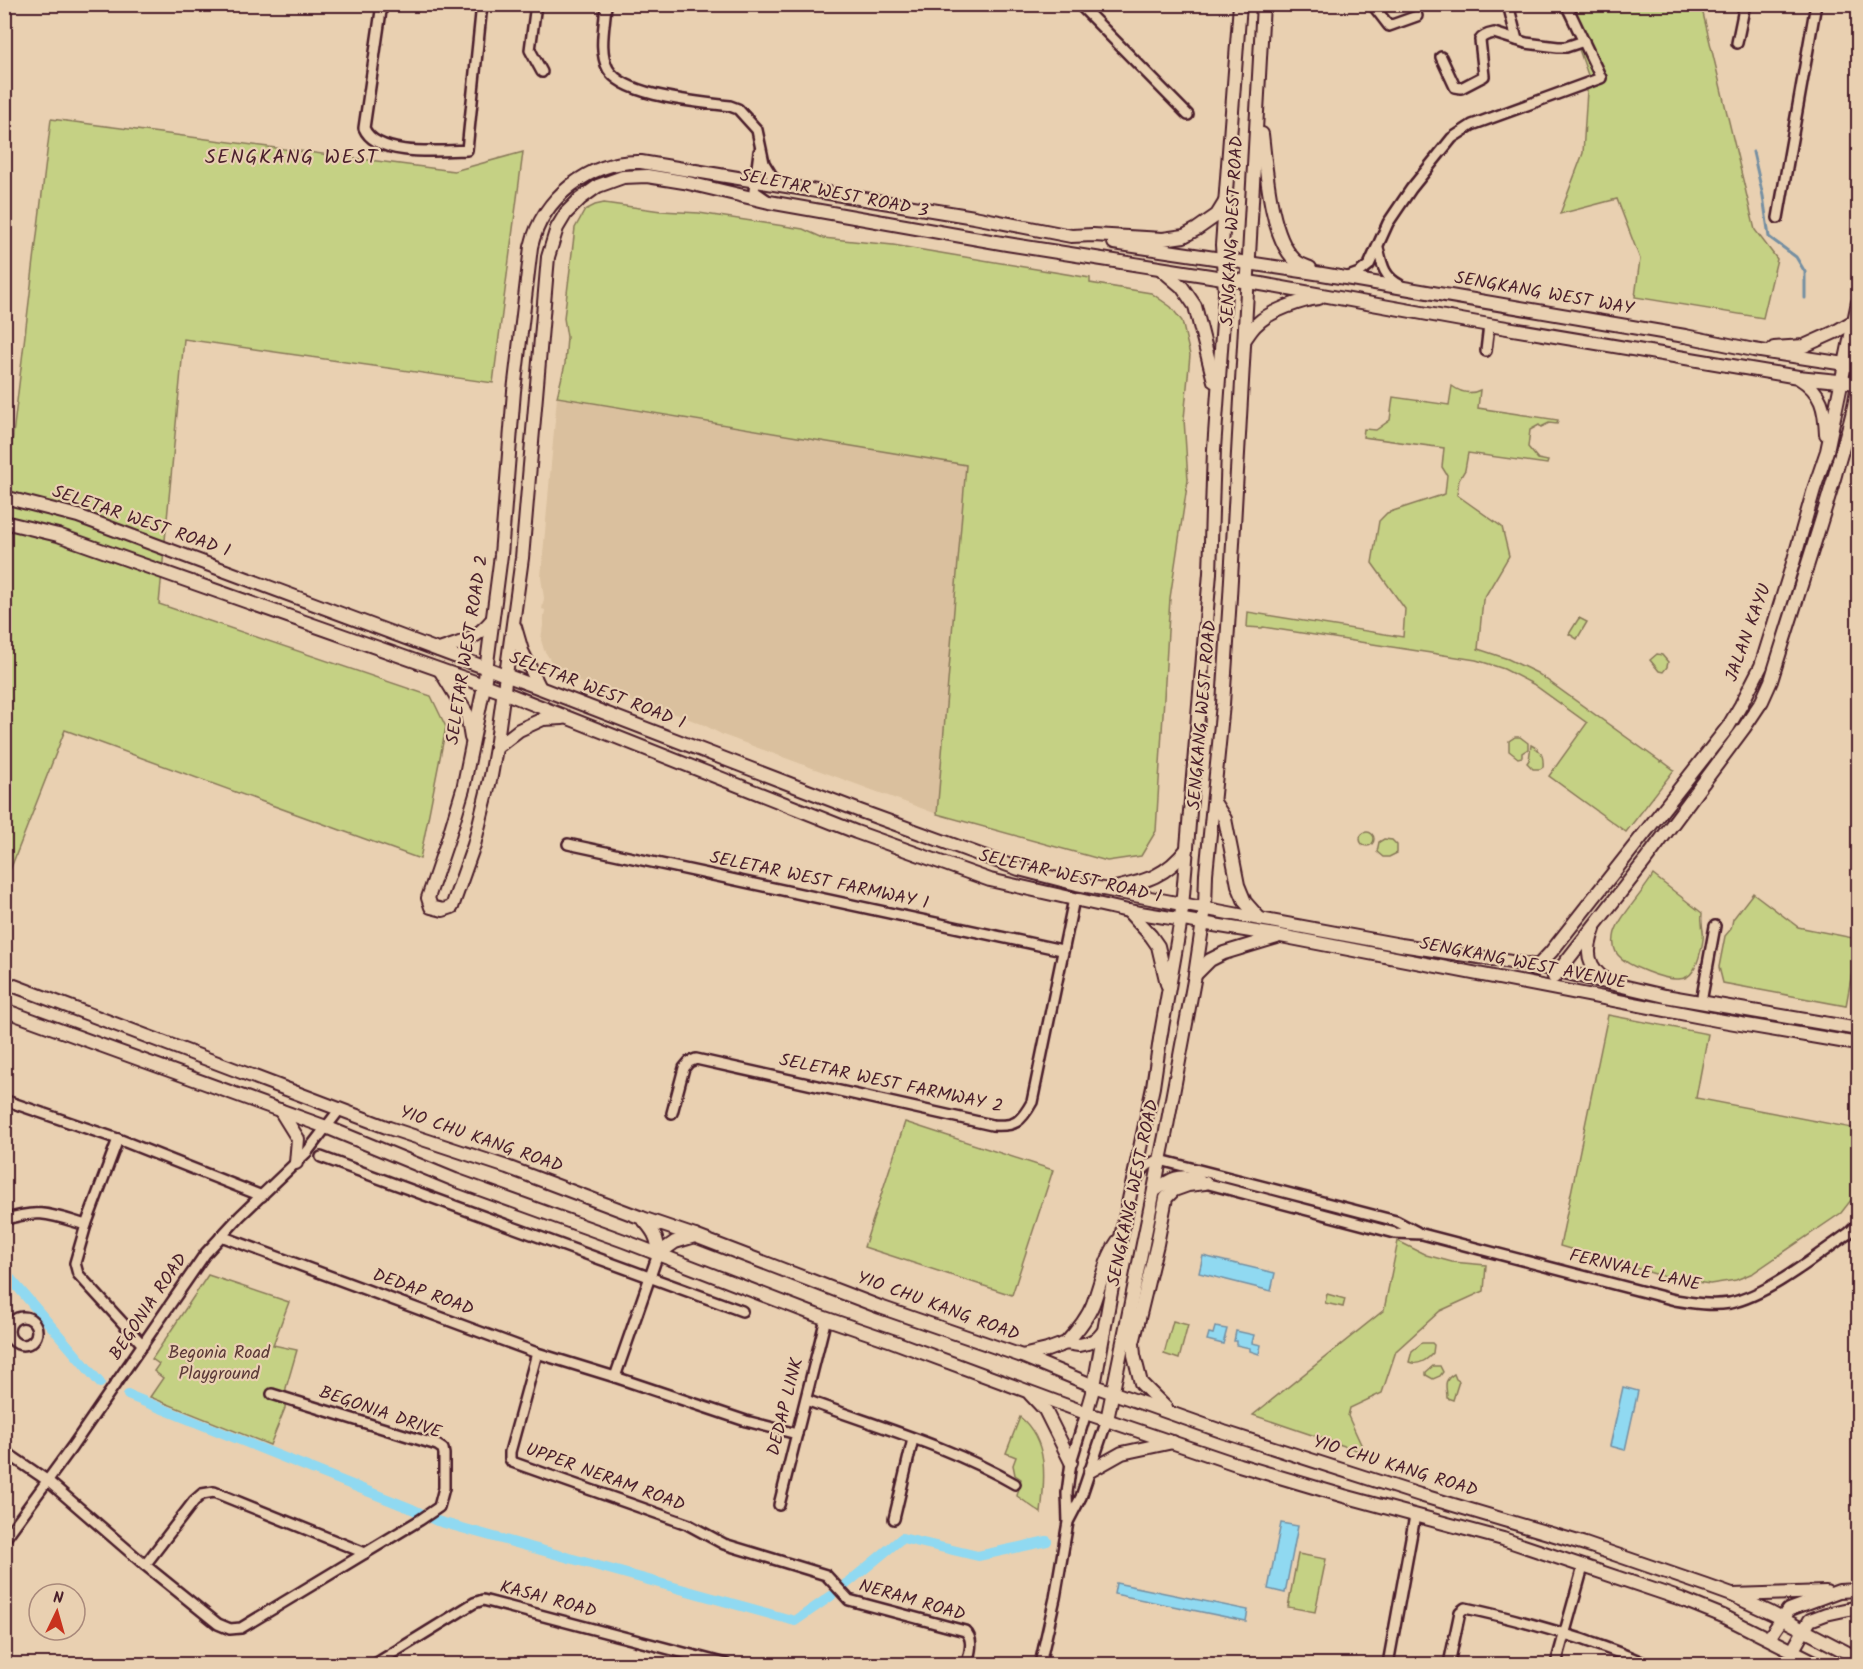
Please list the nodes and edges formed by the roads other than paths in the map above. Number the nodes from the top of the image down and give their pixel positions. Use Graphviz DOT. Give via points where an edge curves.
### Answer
graph roads {
  1 [pos="382,4"];
  2 [pos="482,4"];
  3 [pos="536,4"];
  4 [pos="606,4"];
  5 [pos="1079,4"];
  6 [pos="1240,4"];
  7 [pos="1263,4"];
  8 [pos="1372,4"];
  9 [pos="1508,4"];
  10 [pos="1566,4"];
  11 [pos="1745,4"];
  12 [pos="1816,4"];
  13 [pos="1417,16"];
  14 [pos="1517,40"];
  15 [pos="1584,41"];
  16 [pos="1737,43"];
  17 [pos="1441,57"];
  18 [pos="542,72"];
  19 [pos="1258,96"];
  20 [pos="1188,115"];
  21 [pos="760,146"];
  22 [pos="755,180"];
  23 [pos="777,184"];
  24 [pos="769,202"];
  25 [pos="1225,202"];
  26 [pos="1778,218"];
  27 [pos="1071,236"];
  28 [pos="1378,248"];
  29 [pos="1223,261"];
  30 [pos="1248,264"];
  31 [pos="1160,269"];
  32 [pos="1322,274"];
  33 [pos="1224,278"];
  34 [pos="1344,278"];
  35 [pos="1248,282"];
  36 [pos="1408,289"];
  37 [pos="1333,297"];
  38 [pos="1858,302"];
  39 [pos="1854,321"];
  40 [pos="522,325"];
  41 [pos="1489,325"];
  42 [pos="542,329"];
  43 [pos="1245,340"];
  44 [pos="1754,350"];
  45 [pos="1486,351"];
  46 [pos="1845,364"];
  47 [pos="1858,366"];
  48 [pos="1858,373"];
  49 [pos="1798,377"];
  50 [pos="1842,383"];
  51 [pos="1858,383"];
  52 [pos="1217,391"];
  53 [pos="1858,420"];
  54 [pos="1846,438"];
  55 [pos="1827,451"];
  56 [pos="4,497"];
  57 [pos="4,522"];
  58 [pos="1787,581"];
  59 [pos="1801,585"];
  60 [pos="493,620"];
  61 [pos="513,623"];
  62 [pos="439,650"];
  63 [pos="487,668"];
  64 [pos="440,670"];
  65 [pos="505,675"];
  66 [pos="484,686"];
  67 [pos="540,688"];
  68 [pos="503,692"];
  69 [pos="567,718"];
  70 [pos="472,745"];
  71 [pos="496,748"];
  72 [pos="1214,802"];
  73 [pos="568,844"];
  74 [pos="1187,849"];
  75 [pos="1108,890"];
  76 [pos="1074,899"];
  77 [pos="1182,904"];
  78 [pos="1106,906"];
  79 [pos="1205,908"];
  80 [pos="1128,911"];
  81 [pos="1071,914"];
  82 [pos="1181,919"];
  83 [pos="1260,919"];
  84 [pos="1202,923"];
  85 [pos="1596,923"];
  86 [pos="1715,926"];
  87 [pos="1281,936"];
  88 [pos="1062,950"];
  89 [pos="1537,966"];
  90 [pos="1557,971"];
  91 [pos="1195,975"];
  92 [pos="4,982"];
  93 [pos="1524,982"];
  94 [pos="1611,984"];
  95 [pos="1549,986"];
  96 [pos="1169,992"];
  97 [pos="1701,1002"];
  98 [pos="4,1010"];
  99 [pos="1858,1029"];
  100 [pos="1858,1044"];
  101 [pos="4,1100"];
  102 [pos="340,1109"];
  103 [pos="280,1110"];
  104 [pos="672,1113"];
  105 [pos="326,1127"];
  106 [pos="118,1139"];
  107 [pos="321,1157"];
  108 [pos="1160,1160"];
  109 [pos="296,1163"];
  110 [pos="1205,1183"];
  111 [pos="1131,1188"];
  112 [pos="1154,1191"];
  113 [pos="1258,1192"];
  114 [pos="262,1196"];
  115 [pos="642,1218"];
  116 [pos="4,1220"];
  117 [pos="1858,1224"];
  118 [pos="86,1225"];
  119 [pos="221,1236"];
  120 [pos="694,1236"];
  121 [pos="1121,1237"];
  122 [pos="658,1254"];
  123 [pos="651,1278"];
  124 [pos="742,1311"];
  125 [pos="1127,1314"];
  126 [pos="826,1318"];
  127 [pos="1104,1331"];
  128 [pos="1134,1339"];
  129 [pos="1066,1343"];
  130 [pos="143,1345"];
  131 [pos="537,1353"];
  132 [pos="1022,1356"];
  133 [pos="615,1377"];
  134 [pos="1094,1386"];
  135 [pos="1027,1392"];
  136 [pos="1113,1392"];
  137 [pos="272,1394"];
  138 [pos="806,1400"];
  139 [pos="1171,1412"];
  140 [pos="1086,1413"];
  141 [pos="1107,1420"];
  142 [pos="797,1434"];
  143 [pos="914,1439"];
  144 [pos="1174,1442"];
  145 [pos="4,1450"];
  146 [pos="1071,1462"];
  147 [pos="1090,1471"];
  148 [pos="48,1481"];
  149 [pos="1015,1484"];
  150 [pos="779,1505"];
  151 [pos="1415,1516"];
  152 [pos="894,1519"];
  153 [pos="1068,1522"];
  154 [pos="4,1540"];
  155 [pos="724,1544"];
  156 [pos="365,1553"];
  157 [pos="145,1565"];
  158 [pos="1583,1567"];
  159 [pos="1858,1590"];
  160 [pos="1839,1591"];
  161 [pos="1731,1595"];
  162 [pos="1858,1607"];
  163 [pos="1782,1619"];
  164 [pos="1804,1630"];
  165 [pos="1563,1634"];
  166 [pos="1769,1638"];
  167 [pos="1793,1650"];
  168 [pos="1622,1653"];
  169 [pos="1852,1653"];
  170 [pos="684,1654"];
  171 [pos="1858,1661"];
  172 [pos="375,1665"];
  173 [pos="681,1665"];
  174 [pos="726,1665"];
  175 [pos="967,1665"];
  176 [pos="1040,1665"];
  177 [pos="1388,1665"];
  178 [pos="1449,1665"];
  179 [pos="1556,1665"];
  180 [pos="1619,1665"];
  181 [pos="1646,1665"];
  182 [pos="1820,1665"];
  1 -- 2 [label="street" via="364,128 367,135 382,145 422,151 467,150"];
  3 -- 18 [label="street" via="530,50"];
  4 -- 21 [label="street" via="605,56 618,79 646,93 738,109 757,130"];
  5 -- 20 [label="street"];
  6 -- 25 [label="main road, SENGKANG WEST ROAD"];
  7 -- 19 [label="main road, SENGKANG WEST ROAD"];
  8 -- 13 [label="street" via="1389,26"];
  9 -- 14 [label="street"];
  10 -- 15 [label="street"];
  11 -- 16 [label="street"];
  12 -- 26 [label="street"];
  14 -- 15 [label="street" via="1562,48"];
  14 -- 17 [label="street" via="1494,33 1481,38 1484,76 1461,88 1455,87"];
  15 -- 28 [label="street" via="1601,78 1472,125 1452,138 1398,208"];
  19 -- 30 [label="main road, SENGKANG WEST ROAD"];
  19 -- 32 [label="main road" via="1266,175 1279,235 1295,261"];
  21 -- 22 [label="street"];
  21 -- 23 [label="street"];
  22 -- 23 [label="main road, SELETAR WEST ROAD 3"];
  22 -- 24 [label="street" via="754,191"];
  22 -- 40 [label="main road, SELETAR WEST ROAD 3" via="632,162 606,167 579,179 546,210 533,236"];
  23 -- 27 [label="main road, SELETAR WEST ROAD 3"];
  24 -- 31 [label="main road, SELETAR WEST ROAD 3"];
  24 -- 42 [label="main road, SELETAR WEST ROAD 3" via="647,176 623,177 598,186 566,213 557,228 548,257"];
  25 -- 27 [label="main road, SELETAR WEST ROAD 3" via="1217,215 1184,236"];
  25 -- 29 [label="main road, SENGKANG WEST ROAD"];
  27 -- 29 [label="main road, SELETAR WEST ROAD 3"];
  28 -- 34 [label="street" via="1369,265"];
  28 -- 36 [label="street" via="1386,276"];
  29 -- 30 [label="main road, SENGKANG WEST WAY"];
  29 -- 33 [label="main road, SENGKANG WEST ROAD"];
  30 -- 32 [label="main road, SENGKANG WEST WAY"];
  30 -- 35 [label="main road, SENGKANG WEST ROAD"];
  31 -- 33 [label="main road, SELETAR WEST ROAD 3"];
  31 -- 52 [label="main road" via="1182,287 1195,306"];
  32 -- 34 [label="main road, SENGKANG WEST WAY"];
  33 -- 35 [label="main road"];
  33 -- 52 [label="main road, SENGKANG WEST ROAD"];
  34 -- 36 [label="main road, SENGKANG WEST WAY"];
  35 -- 37 [label="main road"];
  35 -- 43 [label="main road, SENGKANG WEST ROAD"];
  36 -- 44 [label="main road, SENGKANG WEST WAY"];
  37 -- 41 [label="main road"];
  37 -- 43 [label="main road" via="1291,305 1257,323"];
  38 -- 39 [label="main road, JALAN KAYU"];
  39 -- 44 [label="main road" via="1804,346"];
  39 -- 46 [label="main road, JALAN KAYU"];
  40 -- 60 [label="main road, SELETAR WEST ROAD 2"];
  41 -- 45 [label="street"];
  41 -- 49 [label="main road"];
  42 -- 61 [label="main road, SELETAR WEST ROAD 2"];
  43 -- 72 [label="main road, SENGKANG WEST ROAD"];
  44 -- 46 [label="main road, SENGKANG WEST WAY"];
  46 -- 47 [label="main road, SENGKANG WEST WAY"];
  46 -- 50 [label="main road, JALAN KAYU"];
  48 -- 51 [label="main road, JALAN KAYU"];
  49 -- 50 [label="main road"];
  49 -- 55 [label="main road" via="1815,390 1824,408"];
  50 -- 51 [label="main road"];
  50 -- 55 [label="main road, JALAN KAYU"];
  51 -- 54 [label="main road, JALAN KAYU"];
  52 -- 74 [label="main road, SENGKANG WEST ROAD" via="1210,573"];
  53 -- 54 [label="main road"];
  54 -- 59 [label="main road, JALAN KAYU"];
  55 -- 58 [label="main road, JALAN KAYU"];
  56 -- 62 [label="main road, SELETAR WEST ROAD 1" via="78,516"];
  57 -- 64 [label="main road, SELETAR WEST ROAD 1" via="58,536"];
  58 -- 59 [label="street"];
  58 -- 89 [label="main road, JALAN KAYU" via="1761,666 1728,727"];
  59 -- 85 [label="main road, JALAN KAYU" via="1762,700"];
  60 -- 62 [label="main road" via="480,634"];
  60 -- 63 [label="main road, SELETAR WEST ROAD 2"];
  61 -- 65 [label="main road, SELETAR WEST ROAD 2"];
  61 -- 67 [label="main road"];
  62 -- 63 [label="main road, SELETAR WEST ROAD 1"];
  63 -- 65 [label="main road, SELETAR WEST ROAD 1"];
  63 -- 66 [label="main road, SELETAR WEST ROAD 2"];
  64 -- 66 [label="main road, SELETAR WEST ROAD 1"];
  64 -- 70 [label="main road" via="467,714"];
  65 -- 67 [label="main road, SELETAR WEST ROAD 1"];
  65 -- 68 [label="main road, SELETAR WEST ROAD 2"];
  66 -- 68 [label="main road, SELETAR WEST ROAD 1"];
  66 -- 70 [label="main road, SELETAR WEST ROAD 2"];
  67 -- 75 [label="main road, SELETAR WEST ROAD 1" via="1019,869"];
  68 -- 69 [label="main road, SELETAR WEST ROAD 1"];
  68 -- 71 [label="main road, SELETAR WEST ROAD 2"];
  69 -- 71 [label="main road" via="543,719 519,730"];
  69 -- 76 [label="main road, SELETAR WEST ROAD 1" via="990,880"];
  70 -- 71 [label="main road, SELETAR WEST ROAD 2" via="463,789 428,898 431,907 442,910 452,907 474,845"];
  72 -- 79 [label="main road, SENGKANG WEST ROAD"];
  72 -- 83 [label="main road" via="1225,819 1238,885 1245,902"];
  73 -- 88 [label="street, SELETAR WEST FARMWAY 1"];
  74 -- 75 [label="main road" via="1158,876"];
  74 -- 77 [label="main road, SENGKANG WEST ROAD"];
  75 -- 77 [label="main road, SELETAR WEST ROAD 1"];
  76 -- 78 [label="main road, SELETAR WEST ROAD 1"];
  76 -- 81 [label="street, SELETAR WEST FARMWAY 2"];
  77 -- 79 [label="main road, SENGKANG WEST AVENUE"];
  77 -- 82 [label="main road, SENGKANG WEST ROAD"];
  78 -- 80 [label="main road, SELETAR WEST ROAD 1"];
  78 -- 81 [label="street" via="1082,908"];
  79 -- 83 [label="main road, SENGKANG WEST AVENUE"];
  79 -- 84 [label="main road, SENGKANG WEST ROAD"];
  80 -- 82 [label="main road, SELETAR WEST ROAD 1"];
  80 -- 96 [label="main road" via="1158,946"];
  81 -- 88 [label="street, SELETAR WEST FARMWAY 2"];
  82 -- 84 [label="main road, SENGKANG WEST AVENUE"];
  82 -- 96 [label="main road, SENGKANG WEST ROAD"];
  83 -- 89 [label="main road, SENGKANG WEST AVENUE"];
  84 -- 87 [label="main road, SENGKANG WEST AVENUE"];
  84 -- 91 [label="main road, SENGKANG WEST ROAD"];
  85 -- 90 [label="main road, JALAN KAYU"];
  85 -- 94 [label="main road" via="1590,939 1590,963"];
  86 -- 97 [label="street"];
  87 -- 91 [label="main road" via="1224,953"];
  87 -- 93 [label="main road, SENGKANG WEST AVENUE"];
  88 -- 104 [label="street, SELETAR WEST FARMWAY 2" via="1032,1102 1016,1124 992,1125 696,1059 684,1068"];
  89 -- 90 [label="main road, SENGKANG WEST AVENUE"];
  89 -- 93 [label="main road, JALAN KAYU"];
  90 -- 94 [label="main road, SENGKANG WEST AVENUE"];
  90 -- 95 [label="main road, JALAN KAYU"];
  91 -- 108 [label="main road, SENGKANG WEST ROAD"];
  92 -- 102 [label="main road, YIO CHU KANG ROAD"];
  93 -- 95 [label="main road, SENGKANG WEST AVENUE"];
  94 -- 97 [label="main road, SENGKANG WEST AVENUE"];
  95 -- 100 [label="main road, SENGKANG WEST AVENUE"];
  96 -- 111 [label="main road, SENGKANG WEST ROAD"];
  97 -- 99 [label="main road, SENGKANG WEST AVENUE"];
  98 -- 103 [label="main road"];
  101 -- 106 [label="street"];
  102 -- 105 [label="street, BEGONIA ROAD"];
  102 -- 115 [label="main road, YIO CHU KANG ROAD"];
  103 -- 105 [label="main road"];
  103 -- 109 [label="main road" via="298,1139"];
  105 -- 109 [label="street, BEGONIA ROAD"];
  105 -- 122 [label="main road" via="455,1180"];
  106 -- 114 [label="street"];
  106 -- 118 [label="street"];
  107 -- 123 [label="street"];
  108 -- 111 [label="street" via="1143,1168"];
  108 -- 112 [label="main road, SENGKANG WEST ROAD"];
  108 -- 113 [label="street, FERNVALE LANE"];
  109 -- 114 [label="street, BEGONIA ROAD"];
  110 -- 112 [label="main road" via="1181,1177"];
  110 -- 113 [label="street, FERNVALE LANE"];
  110 -- 128 [label="main road" via="1174,1190 1166,1198"];
  111 -- 121 [label="main road, SENGKANG WEST ROAD"];
  112 -- 125 [label="main road, SENGKANG WEST ROAD"];
  113 -- 117 [label="street, FERNVALE LANE" via="1396,1221 1422,1234 1706,1305 1729,1303 1760,1293"];
  114 -- 119 [label="street, BEGONIA ROAD"];
  115 -- 120 [label="main road, YIO CHU KANG ROAD"];
  115 -- 122 [label="main road" via="655,1234"];
  116 -- 118 [label="street" via="35,1213"];
  118 -- 130 [label="street" via="75,1263 78,1274"];
  119 -- 130 [label="street, BEGONIA ROAD"];
  119 -- 131 [label="street, DEDAP ROAD"];
  120 -- 122 [label="main road" via="675,1242"];
  120 -- 132 [label="main road, YIO CHU KANG ROAD"];
  121 -- 127 [label="main road, SENGKANG WEST ROAD"];
  121 -- 129 [label="main road" via="1109,1254 1087,1315"];
  122 -- 123 [label="street"];
  122 -- 126 [label="main road"];
  123 -- 124 [label="street"];
  123 -- 133 [label="street"];
  125 -- 128 [label="main road"];
  125 -- 136 [label="main road, SENGKANG WEST ROAD"];
  126 -- 135 [label="main road"];
  126 -- 138 [label="street, DEDAP LINK"];
  127 -- 129 [label="main road" via="1088,1343"];
  127 -- 134 [label="main road, SENGKANG WEST ROAD"];
  128 -- 139 [label="main road" via="1141,1383"];
  129 -- 132 [label="main road"];
  130 -- 148 [label="street, BEGONIA ROAD"];
  131 -- 133 [label="street, DEDAP ROAD"];
  131 -- 155 [label="street, UPPER NERAM ROAD" via="510,1452 512,1462 687,1524"];
  132 -- 134 [label="main road, YIO CHU KANG ROAD"];
  133 -- 142 [label="street, DEDAP ROAD"];
  134 -- 136 [label="main road, YIO CHU KANG ROAD"];
  134 -- 140 [label="main road, SENGKANG WEST ROAD"];
  135 -- 140 [label="main road"];
  135 -- 146 [label="main road" via="1045,1410"];
  136 -- 139 [label="main road, YIO CHU KANG ROAD"];
  136 -- 141 [label="main road, SENGKANG WEST ROAD"];
  137 -- 156 [label="street, BEGONIA DRIVE" via="443,1449 444,1488 439,1507"];
  138 -- 142 [label="street, DEDAP LINK"];
  138 -- 143 [label="street"];
  139 -- 161 [label="main road, YIO CHU KANG ROAD" via="1408,1491 1585,1544"];
  140 -- 141 [label="main road"];
  140 -- 146 [label="street"];
  141 -- 144 [label="main road"];
  141 -- 147 [label="street"];
  142 -- 150 [label="street, DEDAP LINK"];
  143 -- 149 [label="street" via="988,1468"];
  143 -- 152 [label="street"];
  144 -- 147 [label="main road" via="1122,1453"];
  144 -- 151 [label="main road"];
  145 -- 148 [label="street, BEGONIA DRIVE"];
  146 -- 153 [label="street"];
  147 -- 153 [label="street"];
  148 -- 154 [label="street, BEGONIA ROAD"];
  148 -- 157 [label="street, BEGONIA DRIVE"];
  151 -- 158 [label="main road" via="1503,1539"];
  151 -- 177 [label="street"];
  153 -- 176 [label="street"];
  155 -- 175 [label="street, NERAM ROAD" via="826,1575 849,1600 965,1631 971,1642"];
  156 -- 157 [label="street, BEGONIA DRIVE" via="241,1628 230,1629 218,1624"];
  156 -- 157 [label="street" via="214,1492 202,1494 194,1501"];
  158 -- 165 [label="street"];
  158 -- 166 [label="main road" via="1681,1599"];
  159 -- 160 [label="main road"];
  160 -- 161 [label="main road"];
  160 -- 163 [label="main road" via="1788,1610"];
  161 -- 163 [label="main road, YIO CHU KANG ROAD"];
  162 -- 164 [label="main road" via="1810,1620"];
  163 -- 164 [label="main road, YIO CHU KANG ROAD"];
  163 -- 166 [label="main road"];
  164 -- 167 [label="main road"];
  164 -- 169 [label="main road, YIO CHU KANG ROAD"];
  165 -- 168 [label="street"];
  165 -- 178 [label="street" via="1465,1608 1460,1612"];
  165 -- 179 [label="street"];
  166 -- 167 [label="main road"];
  167 -- 182 [label="main road"];
  168 -- 180 [label="street"];
  168 -- 181 [label="street"];
  169 -- 171 [label="main road, YIO CHU KANG ROAD"];
  170 -- 172 [label="street, KASAI ROAD" via="483,1600"];
  170 -- 173 [label="street"];
  170 -- 174 [label="street, KASAI ROAD"];
}
